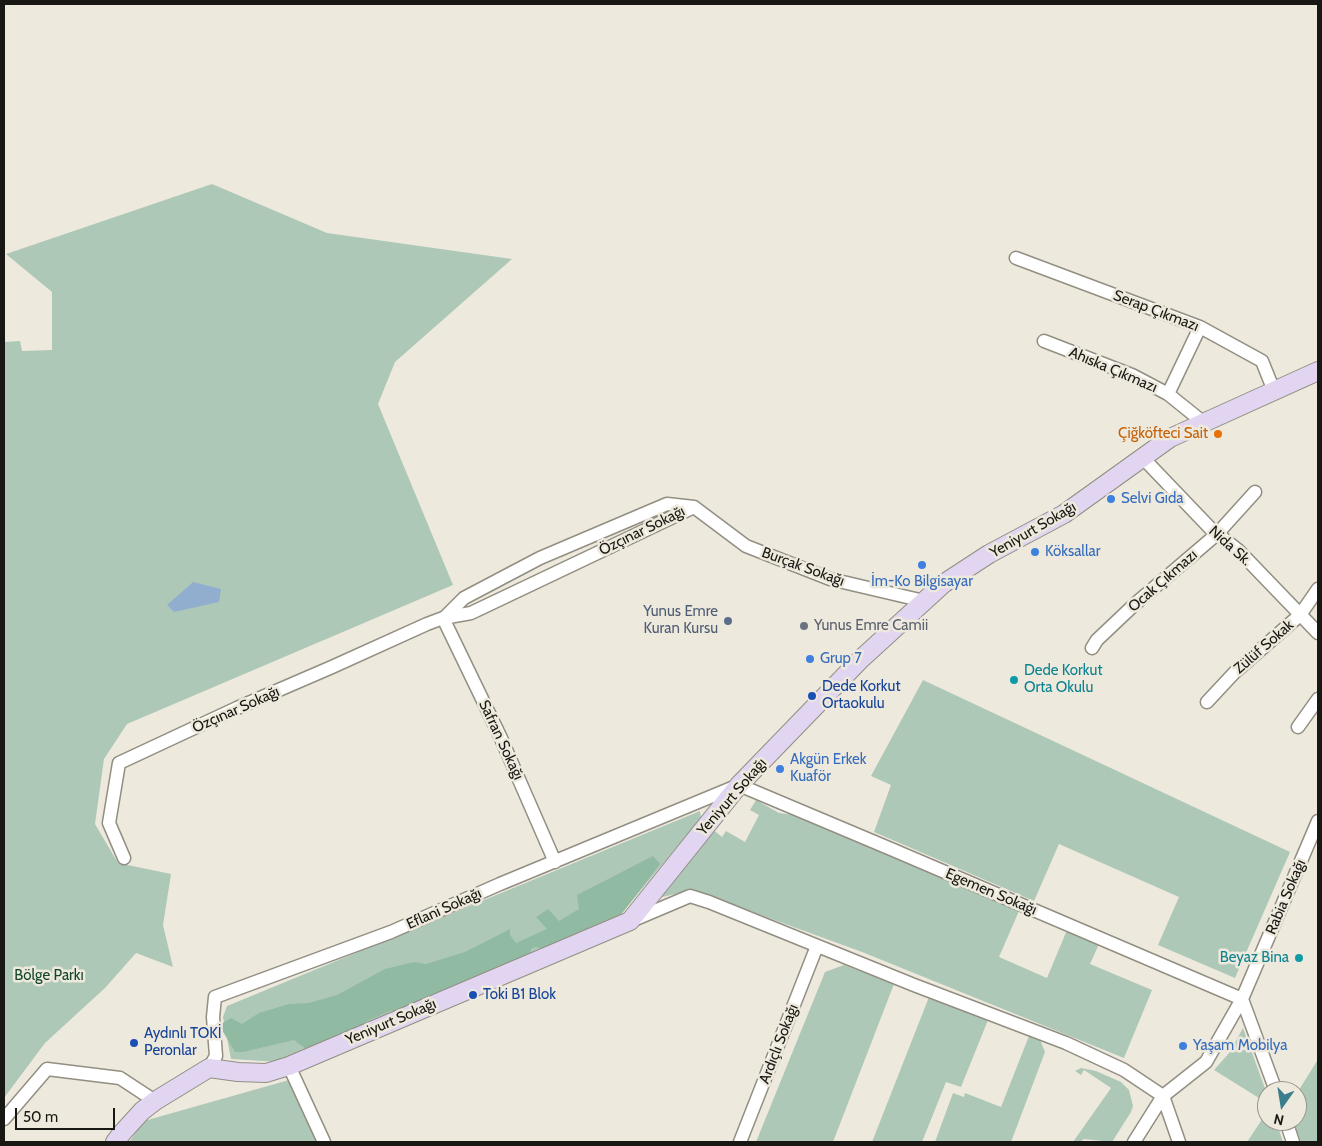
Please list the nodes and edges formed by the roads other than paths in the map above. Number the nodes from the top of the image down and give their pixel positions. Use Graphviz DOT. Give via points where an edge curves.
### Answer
graph roads {
  1 [pos="1016,258"];
  2 [pos="1200,327"];
  3 [pos="1044,341"];
  4 [pos="1318,371"];
  5 [pos="1274,391"];
  6 [pos="1168,394"];
  7 [pos="1204,423"];
  8 [pos="1143,458"];
  9 [pos="1255,492"];
  10 [pos="694,507"];
  11 [pos="1217,534"];
  12 [pos="1318,589"];
  13 [pos="924,601"];
  14 [pos="1300,615"];
  15 [pos="443,618"];
  16 [pos="1318,633"];
  17 [pos="1092,648"];
  18 [pos="1318,699"];
  19 [pos="1207,702"];
  20 [pos="1298,727"];
  21 [pos="739,785"];
  22 [pos="1318,821"];
  23 [pos="124,858"];
  24 [pos="555,862"];
  25 [pos="630,921"];
  26 [pos="817,946"];
  27 [pos="1242,999"];
  28 [pos="289,1066"];
  29 [pos="209,1068"];
  30 [pos="1272,1081"];
  31 [pos="1164,1096"];
  32 [pos="155,1101"];
  33 [pos="4,1119"];
  34 [pos="115,1142"];
  35 [pos="324,1142"];
  36 [pos="740,1142"];
  37 [pos="1134,1142"];
  38 [pos="1179,1142"];
  1 -- 2 [label="street, Serap Çıkmazı"];
  2 -- 5 [label="street, Serap Çıkmazı" via="1262,361"];
  2 -- 6 [label="street"];
  3 -- 6 [label="street, Ahıska Çıkmazı" via="1132,375"];
  4 -- 5 [label="street, Yeniyurt Sokağı"];
  5 -- 7 [label="street, Yeniyurt Sokağı"];
  6 -- 7 [label="street, Ahıska Çıkmazı"];
  7 -- 8 [label="street, Yeniyurt Sokağı" via="1170,438"];
  8 -- 11 [label="street, Nida Sk."];
  8 -- 13 [label="street, Yeniyurt Sokağı" via="1064,514 989,554 943,584"];
  9 -- 11 [label="street, Ocak Çıkmazı"];
  10 -- 13 [label="street, Burçak Sokağı" via="746,546 830,579"];
  10 -- 15 [label="street, Özçınar Sokağı" via="470,613"];
  10 -- 15 [label="street, Özçınar Sokağı" via="668,504 540,558 464,598"];
  11 -- 14 [label="street, Nida Sk." via="1239,551"];
  11 -- 17 [label="street, Ocak Çıkmazı" via="1135,604"];
  12 -- 14 [label="street, Zülüf Sokak"];
  13 -- 21 [label="street, Yeniyurt Sokağı" via="862,659"];
  14 -- 16 [label="street, Nida Sk."];
  14 -- 19 [label="street, Zülüf Sokak" via="1235,672"];
  15 -- 23 [label="street, Özçınar Sokağı" via="119,763 109,824"];
  15 -- 24 [label="street, Safran Sokağı" via="500,736"];
  18 -- 20 [label="street"];
  21 -- 24 [label="street, Eflani Sokağı"];
  21 -- 25 [label="street, Yeniyurt Sokağı"];
  21 -- 27 [label="street, Egemen Sokağı"];
  22 -- 27 [label="street, Rabia Sokağı"];
  24 -- 29 [label="street, Eflani Sokağı" via="391,932 215,997 216,1056"];
  25 -- 26 [label="street" via="690,896"];
  25 -- 28 [label="street, Yeniyurt Sokağı"];
  26 -- 31 [label="street" via="1066,1043 1124,1070"];
  26 -- 36 [label="street, Ardıçlı Sokağı"];
  27 -- 30 [label="street"];
  27 -- 31 [label="street, Rabia Sokağı" via="1206,1062"];
  28 -- 29 [label="street, Yeniyurt Sokağı" via="266,1073"];
  28 -- 35 [label="street"];
  29 -- 32 [label="street"];
  31 -- 37 [label="street, Rabia Sokağı"];
  31 -- 38 [label="street"];
  32 -- 33 [label="street" via="120,1078 47,1069"];
  32 -- 34 [label="street"];
}
